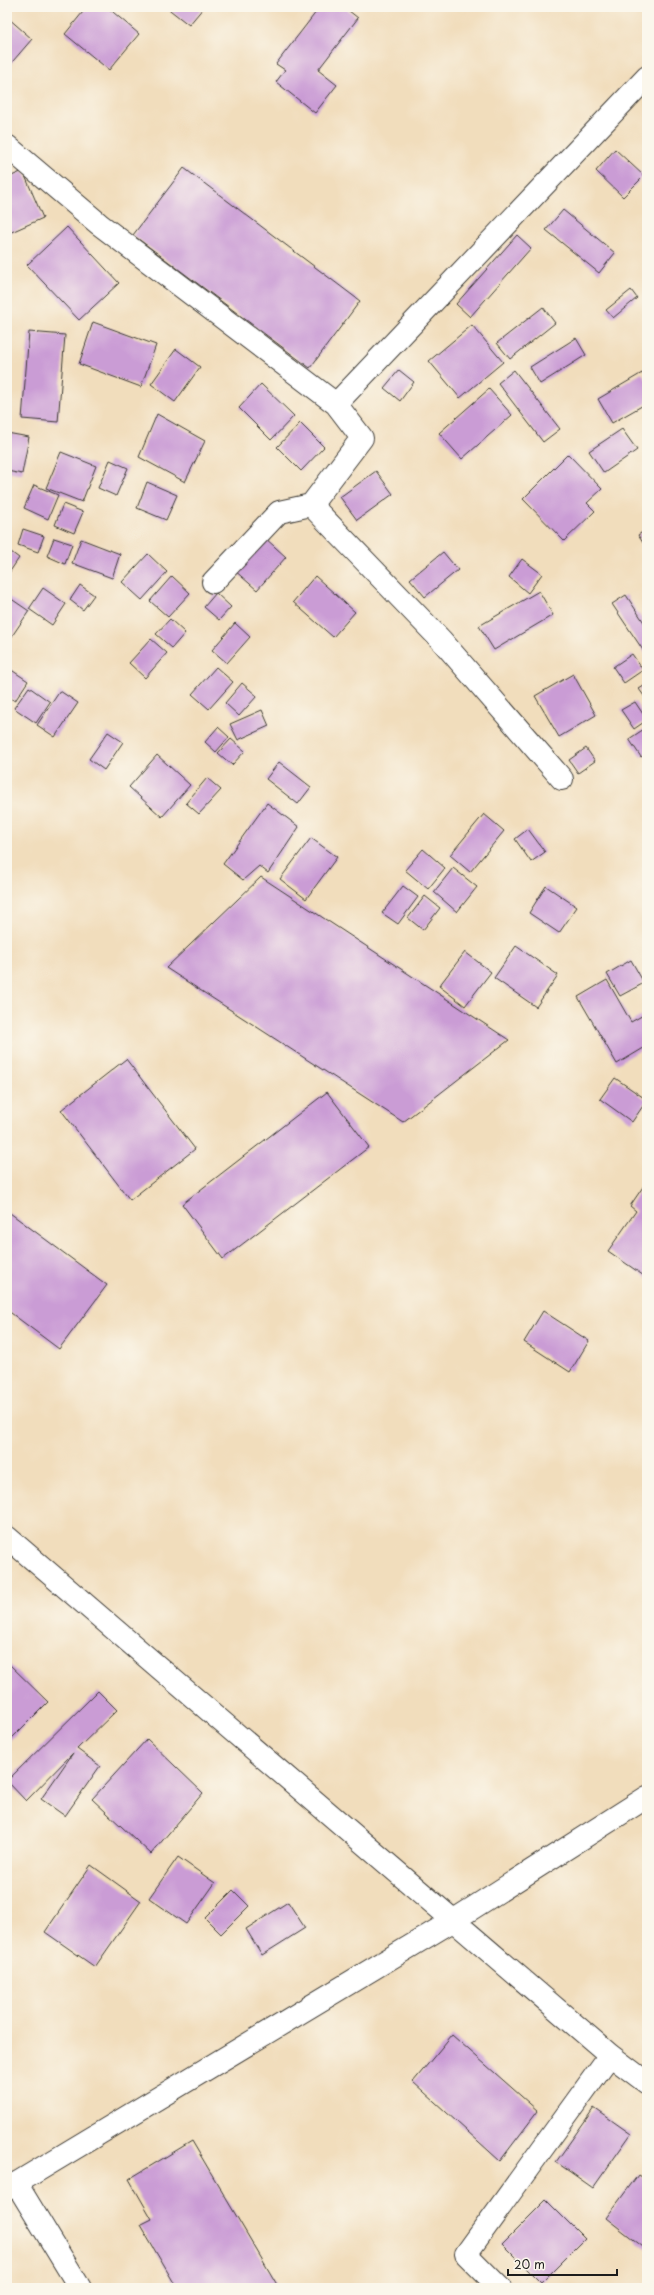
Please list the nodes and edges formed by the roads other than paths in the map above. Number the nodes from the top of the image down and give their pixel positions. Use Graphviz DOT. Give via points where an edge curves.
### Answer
graph roads {
  1 [pos="647,77"];
  2 [pos="7,146"];
  3 [pos="336,404"];
  4 [pos="311,504"];
  5 [pos="213,582"];
  6 [pos="562,778"];
  7 [pos="7,1536"];
  8 [pos="647,1797"];
  9 [pos="454,1920"];
  10 [pos="610,2055"];
  11 [pos="647,2083"];
  12 [pos="11,2186"];
  13 [pos="80,2288"];
  14 [pos="500,2288"];
  1 -- 3 [label="street"];
  2 -- 3 [label="street" via="99,224"];
  3 -- 4 [label="street" via="362,438"];
  4 -- 5 [label="street" via="279,512"];
  4 -- 6 [label="street" via="442,641"];
  7 -- 9 [label="street"];
  8 -- 9 [label="street"];
  9 -- 10 [label="street"];
  9 -- 12 [label="street"];
  10 -- 11 [label="street"];
  10 -- 14 [label="street" via="466,2254"];
  12 -- 13 [label="street"];
}
